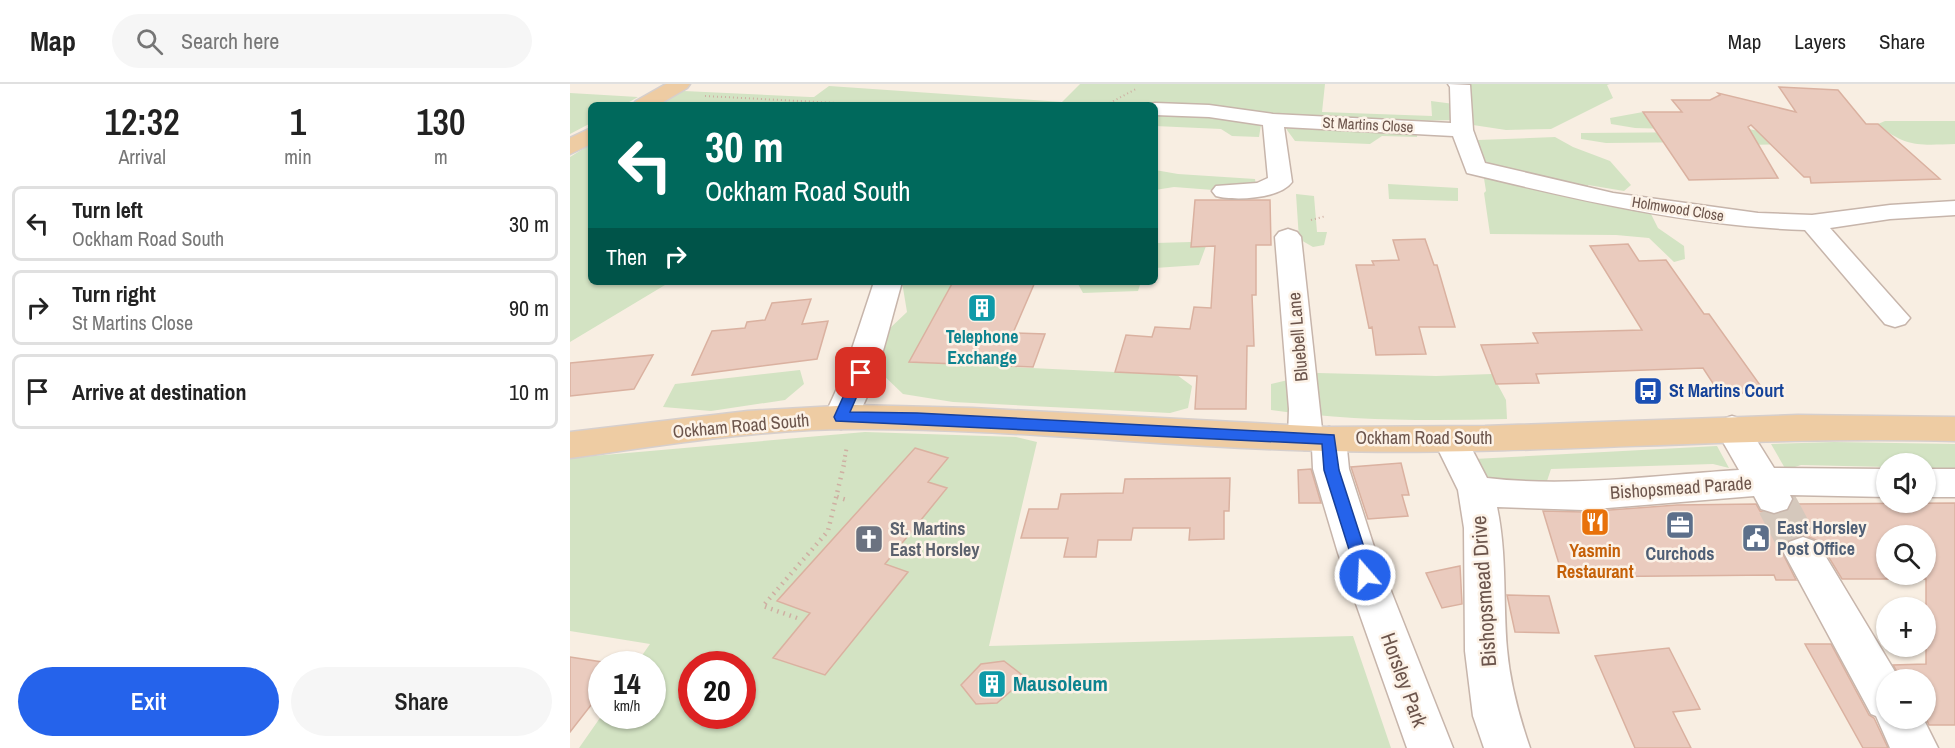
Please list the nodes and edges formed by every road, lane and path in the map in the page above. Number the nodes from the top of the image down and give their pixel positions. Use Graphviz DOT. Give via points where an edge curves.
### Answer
graph roads {
  1 [pos="1144,84"];
  2 [pos="672,88"];
  3 [pos="1458,91"];
  4 [pos="648,102"];
  5 [pos="839,102"];
  6 [pos="1111,102"];
  7 [pos="1158,109"];
  8 [pos="1273,120"];
  9 [pos="1462,130"];
  10 [pos="588,137"];
  11 [pos="570,147"];
  12 [pos="1224,191"];
  13 [pos="1955,208"];
  14 [pos="1812,223"];
  15 [pos="1288,237"];
  16 [pos="887,285"];
  17 [pos="1895,318"];
  18 [pos="848,417"];
  19 [pos="1732,428"];
  20 [pos="1955,429"];
  21 [pos="1317,439"];
  22 [pos="1450,439"];
  23 [pos="570,445"];
  24 [pos="1936,483"];
  25 [pos="1955,483"];
  26 [pos="1876,484"];
  27 [pos="1476,490"];
  28 [pos="1770,493"];
  29 [pos="837,497"];
  30 [pos="847,500"];
  31 [pos="1803,553"];
  32 [pos="797,618"];
  33 [pos="1876,680"];
  34 [pos="1904,729"];
  35 [pos="1430,748"];
  36 [pos="1507,748"];
  37 [pos="1915,748"];
  1 -- 6 [label="path"];
  2 -- 4 [label="main road"];
  2 -- 5 [label="path"];
  3 -- 9 [label="street, Holmwood Close"];
  7 -- 8 [label="street, St Martins Close"];
  8 -- 9 [label="street, St Martins Close"];
  8 -- 12 [label="street" via="1280,182 1260,190"];
  9 -- 14 [label="street, Holmwood Close" via="1475,168 1613,200 1758,221"];
  10 -- 11 [label="main road"];
  13 -- 14 [label="street, Holmwood Close"];
  14 -- 17 [label="street"];
  15 -- 21 [label="street, Bluebell Lane" via="1305,409"];
  16 -- 18 [label="street"];
  18 -- 21 [label="main road, Ockham Road South"];
  18 -- 23 [label="main road, Ockham Road South" via="689,429"];
  18 -- 29 [label="path" via="848,440"];
  19 -- 20 [label="main road, Ockham Road South"];
  19 -- 22 [label="main road, Ockham Road South"];
  19 -- 28 [label="street"];
  21 -- 22 [label="main road, Ockham Road South"];
  21 -- 35 [label="street, Horsley Park"];
  22 -- 27 [label="street, Bishopsmead Drive"];
  24 -- 25 [label="street"];
  26 -- 28 [label="street, Bishopsmead Parade"];
  27 -- 28 [label="street, Bishopsmead Parade" via="1522,496"];
  27 -- 36 [label="street, Bishopsmead Drive" via="1483,528 1486,651 1496,716"];
  29 -- 30 [label="path"];
  29 -- 32 [label="path" via="828,531 763,606"];
  31 -- 33 [label="street"];
  34 -- 37 [label="street"];
}
